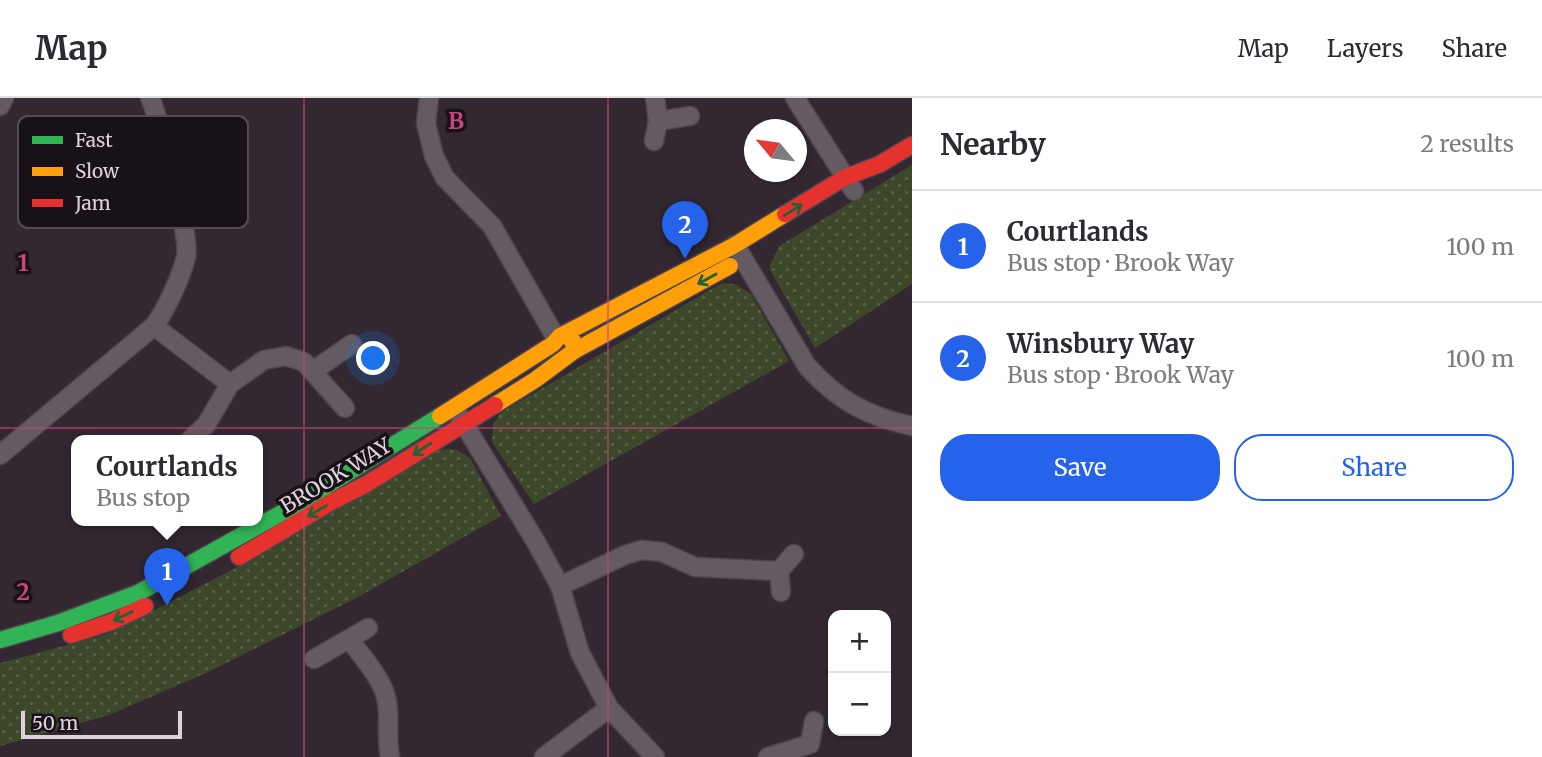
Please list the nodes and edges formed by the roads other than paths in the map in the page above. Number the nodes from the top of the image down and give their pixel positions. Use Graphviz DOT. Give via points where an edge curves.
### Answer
graph roads {
  1 [pos="4,98"];
  2 [pos="150,98"];
  3 [pos="429,98"];
  4 [pos="655,98"];
  5 [pos="795,98"];
  6 [pos="0,106"];
  7 [pos="156,116"];
  8 [pos="690,116"];
  9 [pos="658,121"];
  10 [pos="654,141"];
  11 [pos="912,145"];
  12 [pos="843,193"];
  13 [pos="810,217"];
  14 [pos="184,228"];
  15 [pos="788,231"];
  16 [pos="739,252"];
  17 [pos="153,326"];
  18 [pos="558,339"];
  19 [pos="352,344"];
  20 [pos="570,354"];
  21 [pos="313,371"];
  22 [pos="230,384"];
  23 [pos="454,407"];
  24 [pos="345,408"];
  25 [pos="462,424"];
  26 [pos="912,426"];
  27 [pos="195,435"];
  28 [pos="0,455"];
  29 [pos="263,523"];
  30 [pos="258,526"];
  31 [pos="794,554"];
  32 [pos="222,565"];
  33 [pos="779,571"];
  34 [pos="198,578"];
  35 [pos="560,586"];
  36 [pos="780,592"];
  37 [pos="369,628"];
  38 [pos="350,640"];
  39 [pos="1,648"];
  40 [pos="314,659"];
  41 [pos="609,708"];
  42 [pos="814,721"];
  43 [pos="810,744"];
  44 [pos="825,756"];
  45 [pos="390,757"];
  46 [pos="544,757"];
  47 [pos="654,757"];
  48 [pos="768,757"];
  1 -- 6 [label="street"];
  2 -- 7 [label="street"];
  3 -- 18 [label="street" via="426,123 445,178 492,226"];
  4 -- 9 [label="street"];
  5 -- 12 [label="street"];
  8 -- 9 [label="street"];
  9 -- 10 [label="street"];
  11 -- 12 [label="street, BROOK WAY"];
  12 -- 13 [label="street, BROOK WAY"];
  16 -- 12 [label="street, BROOK WAY, one-way"];
  14 -- 17 [label="street" via="187,256 166,310"];
  15 -- 16 [label="street, BROOK WAY"];
  16 -- 18 [label="street, BROOK WAY"];
  16 -- 20 [label="street, BROOK WAY, one-way"];
  16 -- 26 [label="street" via="807,366 822,383 878,418"];
  17 -- 22 [label="street"];
  17 -- 28 [label="street"];
  18 -- 20 [label="street" via="555,354"];
  18 -- 23 [label="street, BROOK WAY"];
  19 -- 21 [label="street"];
  20 -- 25 [label="street, BROOK WAY"];
  21 -- 22 [label="street" via="286,356 264,360"];
  21 -- 24 [label="street"];
  22 -- 27 [label="street"];
  23 -- 25 [label="street"];
  23 -- 29 [label="street, BROOK WAY"];
  25 -- 32 [label="street, BROOK WAY, one-way"];
  25 -- 35 [label="street"];
  30 -- 39 [label="street, BROOK WAY" via="138,593"];
  31 -- 33 [label="street"];
  33 -- 35 [label="street" via="695,567 662,552 642,550"];
  33 -- 36 [label="street"];
  34 -- 39 [label="street, BROOK WAY, one-way" via="111,622"];
  35 -- 41 [label="street" via="580,653"];
  37 -- 38 [label="street"];
  38 -- 40 [label="street"];
  38 -- 45 [label="street" via="387,702"];
  41 -- 46 [label="street"];
  41 -- 47 [label="street"];
  42 -- 43 [label="street"];
  43 -- 44 [label="street"];
  43 -- 48 [label="street"];
}
